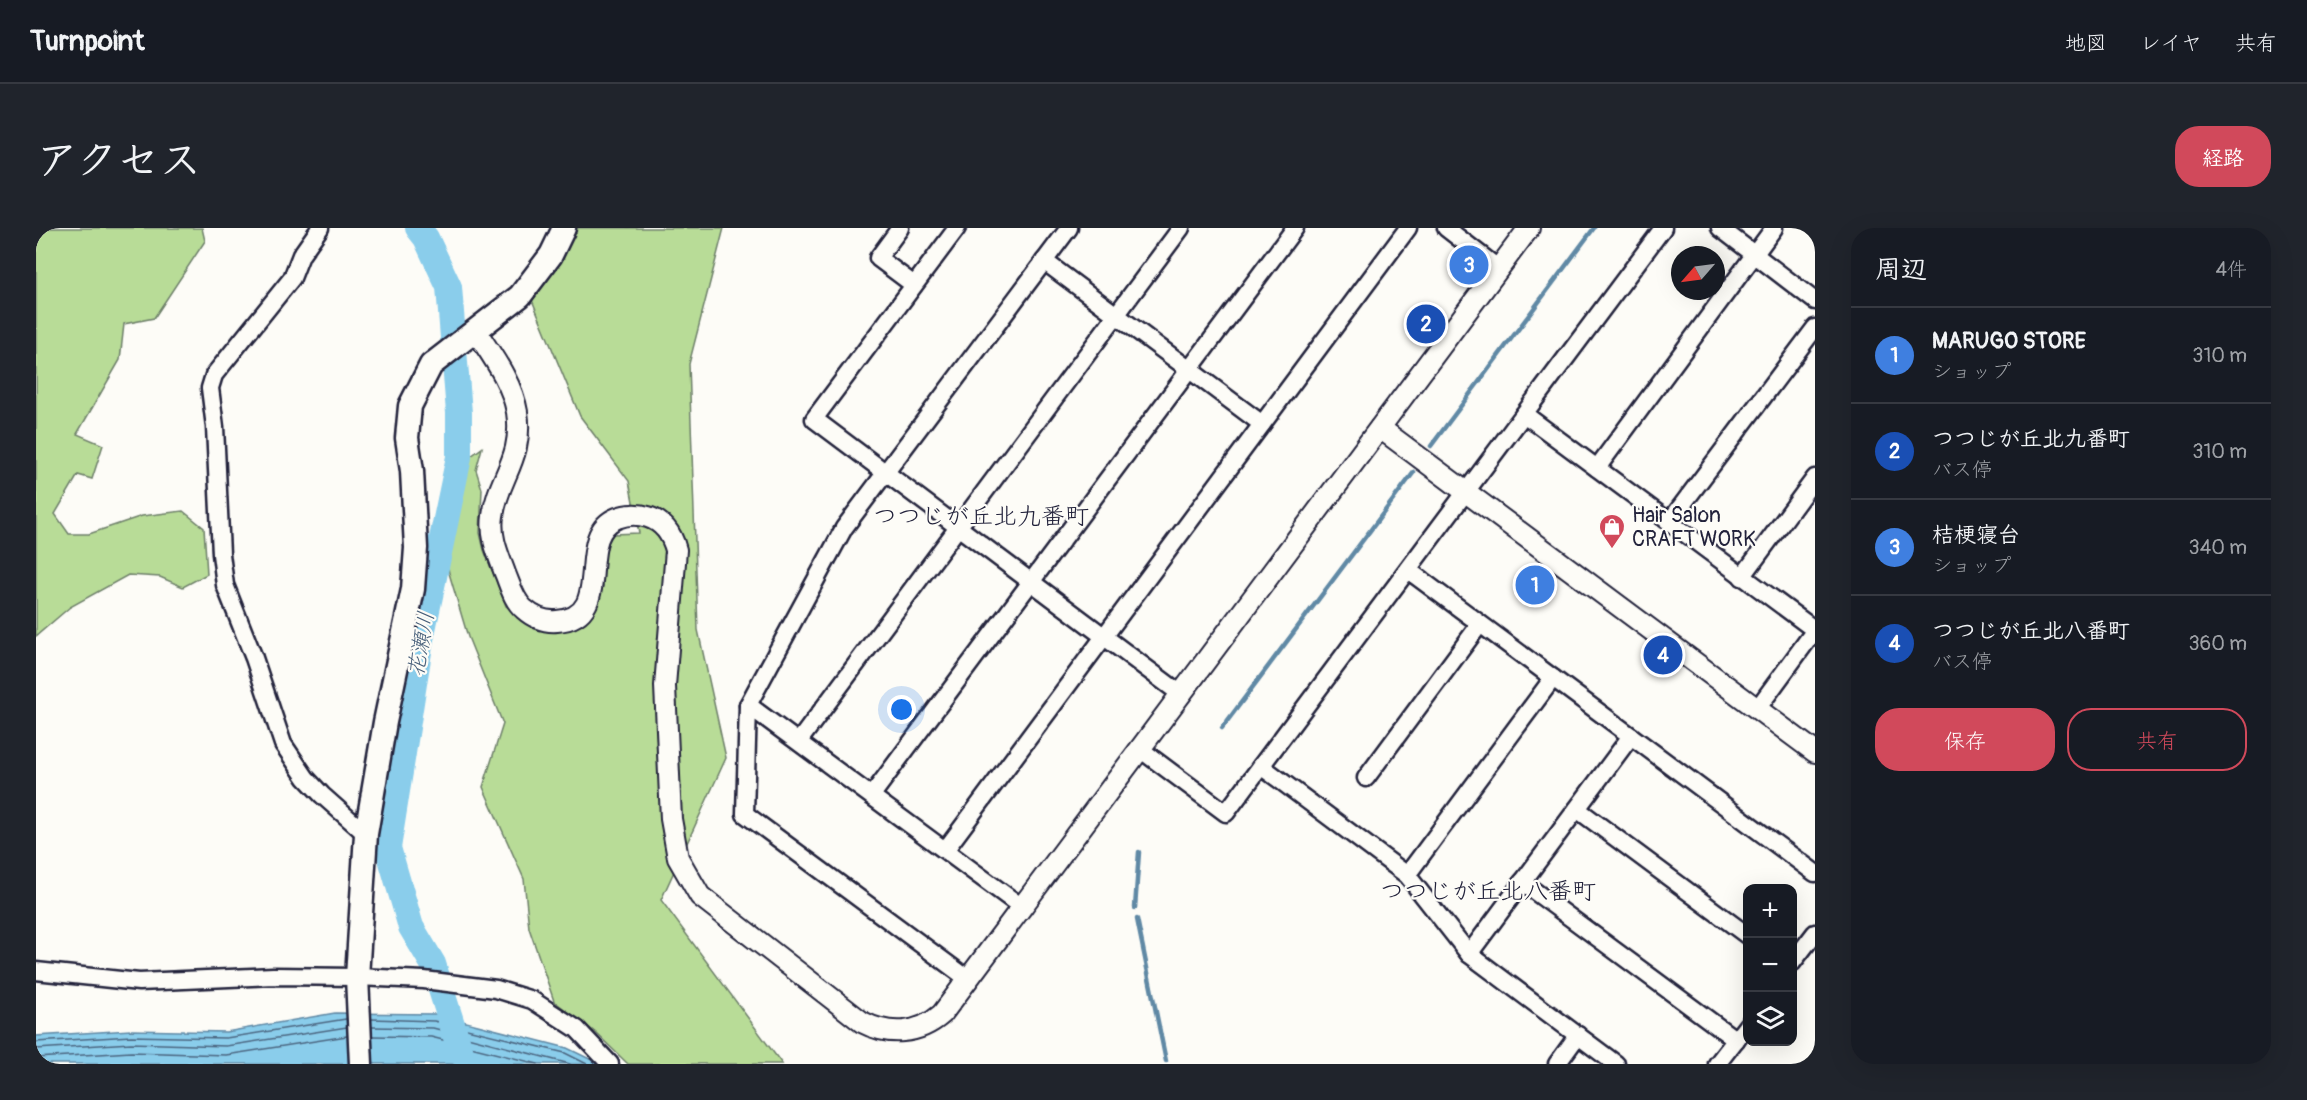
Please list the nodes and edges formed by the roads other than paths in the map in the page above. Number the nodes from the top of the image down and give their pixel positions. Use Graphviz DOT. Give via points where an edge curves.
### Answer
graph roads {
  1 [pos="320,228"];
  2 [pos="564,228"];
  3 [pos="900,228"];
  4 [pos="957,228"];
  5 [pos="1069,228"];
  6 [pos="1181,228"];
  7 [pos="1295,228"];
  8 [pos="1408,228"];
  9 [pos="1446,228"];
  10 [pos="1528,228"];
  11 [pos="1663,228"];
  12 [pos="1719,228"];
  13 [pos="1774,228"];
  14 [pos="1756,255"];
  15 [pos="1044,261"];
  16 [pos="1498,268"];
  17 [pos="914,285"];
  18 [pos="1815,301"];
  19 [pos="1117,314"];
  20 [pos="1815,328"];
  21 [pos="476,331"];
  22 [pos="1189,368"];
  23 [pos="1524,414"];
  24 [pos="1262,423"];
  25 [pos="1380,428"];
  26 [pos="1596,468"];
  27 [pos="885,473"];
  28 [pos="1815,478"];
  29 [pos="1467,492"];
  30 [pos="1670,521"];
  31 [pos="958,528"];
  32 [pos="1408,570"];
  33 [pos="1742,577"];
  34 [pos="1030,582"];
  35 [pos="1480,624"];
  36 [pos="1815,630"];
  37 [pos="1104,636"];
  38 [pos="1554,678"];
  39 [pos="1182,695"];
  40 [pos="748,705"];
  41 [pos="1757,709"];
  42 [pos="1631,736"];
  43 [pos="799,741"];
  44 [pos="1812,743"];
  45 [pos="1140,749"];
  46 [pos="1261,766"];
  47 [pos="1366,778"];
  48 [pos="873,795"];
  49 [pos="1577,809"];
  50 [pos="366,834"];
  51 [pos="946,849"];
  52 [pos="1815,873"];
  53 [pos="1407,874"];
  54 [pos="1522,882"];
  55 [pos="1023,908"];
  56 [pos="1743,932"];
  57 [pos="1815,933"];
  58 [pos="1469,954"];
  59 [pos="1797,956"];
  60 [pos="36,971"];
  61 [pos="357,977"];
  62 [pos="968,980"];
  63 [pos="1743,1031"];
  64 [pos="1578,1035"];
  65 [pos="1736,1040"];
  66 [pos="361,1064"];
  67 [pos="610,1064"];
  68 [pos="1557,1064"];
  69 [pos="1616,1064"];
  70 [pos="1717,1064"];
  1 -- 50 [label="street" via="301,255 292,278 214,375 210,388 221,554 225,585 283,744 306,778"];
  2 -- 21 [label="main road" via="551,255 520,296"];
  3 -- 17 [label="street" via="878,258"];
  4 -- 17 [label="street"];
  5 -- 15 [label="street"];
  6 -- 19 [label="street"];
  7 -- 22 [label="street"];
  8 -- 24 [label="street"];
  9 -- 16 [label="street"];
  10 -- 16 [label="street"];
  11 -- 23 [label="street"];
  12 -- 14 [label="street"];
  13 -- 14 [label="street"];
  14 -- 18 [label="street"];
  14 -- 26 [label="street"];
  15 -- 19 [label="street"];
  15 -- 27 [label="street"];
  16 -- 25 [label="street"];
  17 -- 27 [label="street" via="814,419"];
  19 -- 22 [label="street"];
  19 -- 31 [label="street"];
  20 -- 30 [label="street"];
  21 -- 50 [label="main road" via="431,365 416,393 408,421 417,548 413,589"];
  21 -- 62 [label="street" via="506,378 517,413 516,450 496,503 492,532 520,606 542,620 562,621 576,614 592,592 598,536 608,522 618,517 643,515 655,519 673,538 676,550 665,686 671,819 678,858 700,896 874,1029 900,1032 923,1027 942,1014"];
  22 -- 24 [label="street"];
  22 -- 34 [label="street"];
  23 -- 26 [label="street"];
  23 -- 29 [label="street"];
  24 -- 37 [label="street"];
  25 -- 29 [label="street"];
  25 -- 39 [label="street"];
  26 -- 30 [label="street"];
  27 -- 31 [label="street"];
  27 -- 40 [label="street" via="844,528"];
  28 -- 33 [label="street"];
  29 -- 32 [label="street"];
  29 -- 41 [label="street"];
  30 -- 33 [label="street"];
  31 -- 34 [label="street"];
  31 -- 43 [label="street"];
  32 -- 35 [label="street"];
  32 -- 46 [label="street"];
  33 -- 36 [label="street"];
  34 -- 37 [label="street"];
  34 -- 48 [label="street"];
  35 -- 38 [label="street"];
  35 -- 47 [label="street"];
  36 -- 41 [label="street"];
  37 -- 39 [label="street"];
  37 -- 51 [label="street"];
  38 -- 42 [label="street"];
  38 -- 53 [label="street"];
  39 -- 45 [label="street"];
  40 -- 43 [label="street"];
  40 -- 62 [label="street" via="745,814"];
  41 -- 44 [label="street"];
  42 -- 49 [label="street"];
  42 -- 52 [label="street"];
  43 -- 48 [label="street"];
  45 -- 46 [label="street" via="1226,813"];
  45 -- 55 [label="street"];
  46 -- 53 [label="street"];
  48 -- 51 [label="street"];
  49 -- 54 [label="street"];
  49 -- 56 [label="street"];
  50 -- 61 [label="main road"];
  51 -- 55 [label="street"];
  53 -- 58 [label="street"];
  54 -- 58 [label="street"];
  54 -- 65 [label="street"];
  55 -- 62 [label="street"];
  57 -- 59 [label="street"];
  58 -- 64 [label="street"];
  60 -- 61 [label="street" via="139,982"];
  61 -- 66 [label="main road"];
  61 -- 67 [label="street" via="496,989 532,1000 577,1029"];
  63 -- 65 [label="street"];
  64 -- 68 [label="street"];
  64 -- 69 [label="street"];
  65 -- 70 [label="street"];
}
